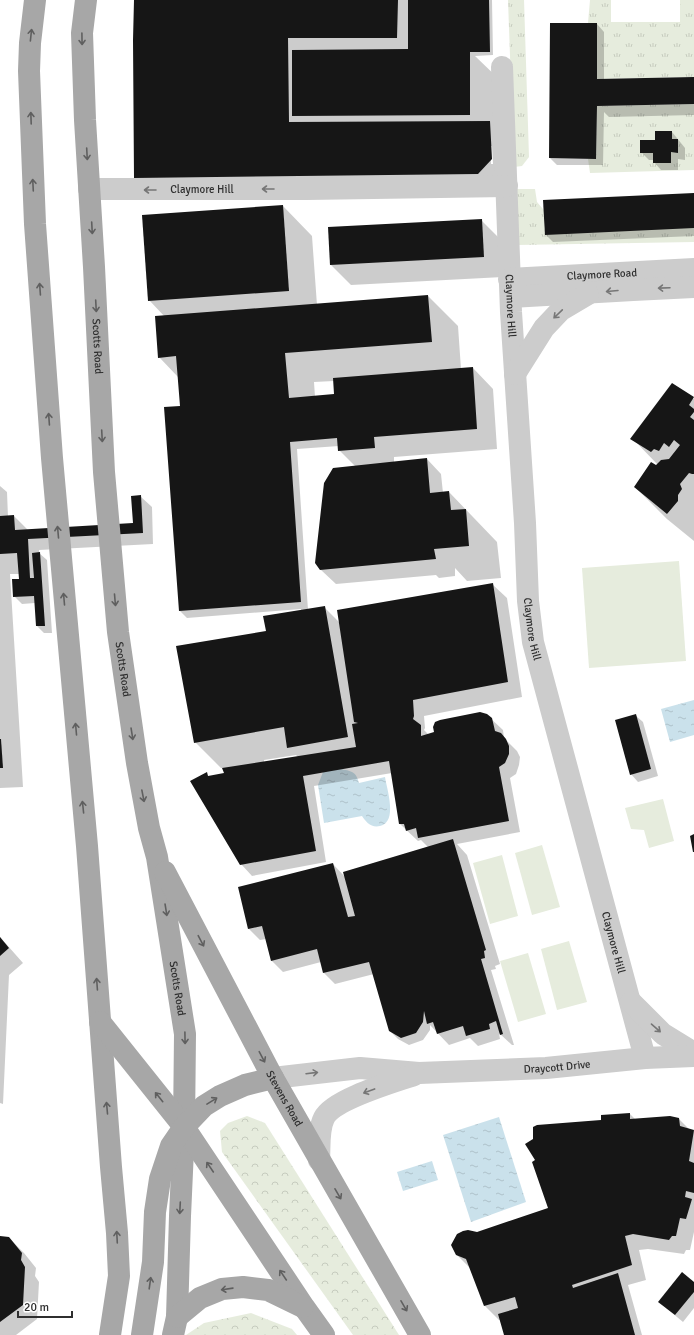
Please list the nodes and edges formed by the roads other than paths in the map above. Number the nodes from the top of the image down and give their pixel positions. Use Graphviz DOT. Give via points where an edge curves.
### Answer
graph roads {
  1 [pos="35,0"];
  2 [pos="86,0"];
  3 [pos="502,67"];
  4 [pos="506,186"];
  5 [pos="89,189"];
  6 [pos="694,269"];
  7 [pos="694,287"];
  8 [pos="510,288"];
  9 [pos="591,293"];
  10 [pos="515,374"];
  11 [pos="158,857"];
  12 [pos="629,1000"];
  13 [pos="100,1022"];
  14 [pos="694,1054"];
  15 [pos="645,1058"];
  16 [pos="419,1073"];
  17 [pos="273,1078"];
  18 [pos="184,1127"];
  19 [pos="319,1160"];
  20 [pos="304,1307"];
  21 [pos="175,1326"];
  22 [pos="110,1335"];
  23 [pos="142,1335"];
  24 [pos="324,1335"];
  25 [pos="420,1335"];
  13 -- 1 [label="main road, one-way" via="52,458 35,224 29,77"];
  2 -- 5 [label="main road, Scotts Road, one-way" via="82,33"];
  3 -- 4 [label="street, Claymore Hill"];
  4 -- 5 [label="street, Claymore Hill, one-way"];
  4 -- 8 [label="street, Claymore Hill"];
  5 -- 11 [label="main road, Scotts Road, one-way" via="104,472 118,632 137,763 149,828"];
  6 -- 8 [label="street, Claymore Road"];
  7 -- 9 [label="street, Claymore Road, one-way"];
  8 -- 9 [label="street, Claymore Road"];
  8 -- 10 [label="street, Claymore Hill"];
  9 -- 10 [label="street, one-way" via="561,310 544,328"];
  10 -- 12 [label="street, Claymore Hill" via="528,600 533,642"];
  11 -- 17 [label="main road, Stevens Road, one-way"];
  11 -- 18 [label="main road, Scotts Road, one-way" via="185,1034"];
  12 -- 14 [label="street, one-way" via="663,1034"];
  12 -- 15 [label="street, Claymore Hill"];
  18 -- 13 [label="main road, one-way"];
  22 -- 13 [label="main road, one-way" via="119,1276"];
  14 -- 15 [label="street, Draycott Drive"];
  15 -- 16 [label="street, Draycott Drive" via="546,1068"];
  17 -- 16 [label="street, Draycott Drive, one-way" via="360,1068"];
  16 -- 19 [label="street, Draycott Drive, one-way" via="344,1101 332,1109 324,1117 320,1131"];
  18 -- 17 [label="main road, one-way" via="204,1106 220,1096 245,1085"];
  17 -- 19 [label="main road, Stevens Road"];
  20 -- 18 [label="main road, one-way"];
  18 -- 21 [label="main road, Scotts Road, one-way"];
  23 -- 18 [label="main road, one-way" via="153,1262 155,1212 160,1179 171,1146"];
  19 -- 25 [label="main road, Stevens Road, one-way"];
  20 -- 21 [label="main road, one-way" via="268,1290 243,1287 222,1289 200,1298"];
  20 -- 24 [label="main road"];
}
